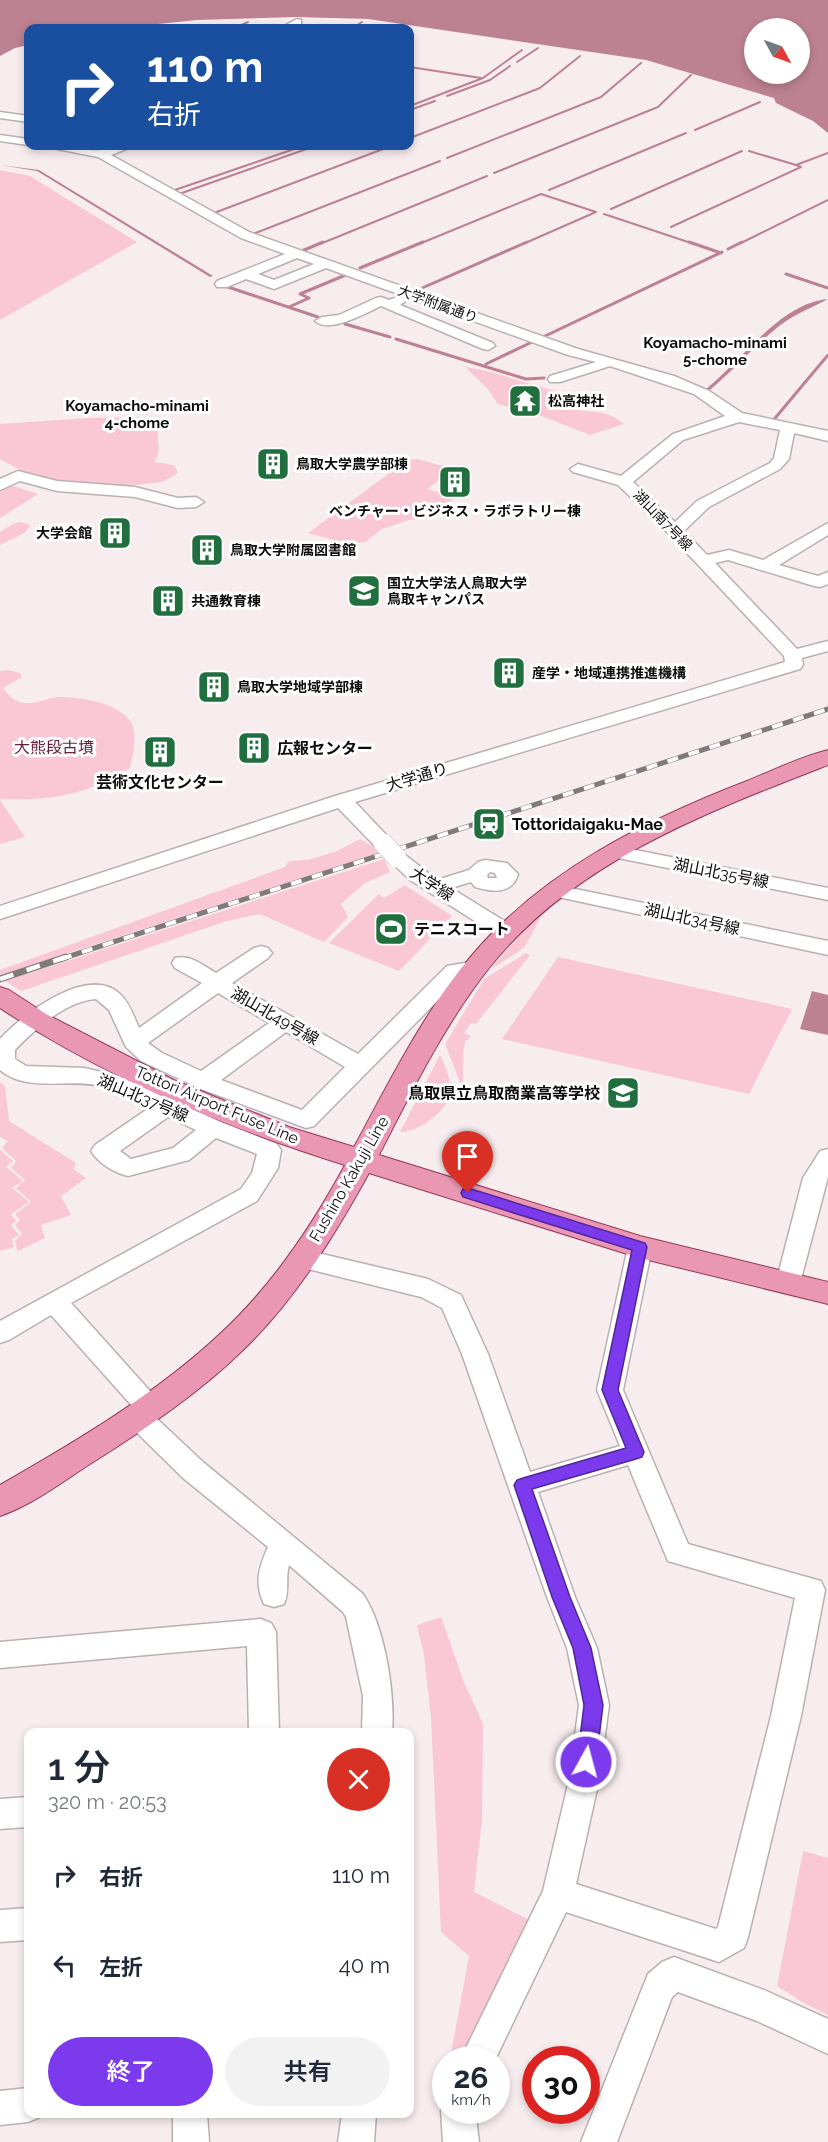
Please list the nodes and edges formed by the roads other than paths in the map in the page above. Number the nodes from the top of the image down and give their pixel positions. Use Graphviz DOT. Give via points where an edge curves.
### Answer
graph roads {
  1 [pos="297,22"];
  2 [pos="293,24"];
  3 [pos="0,115"];
  4 [pos="24,118"];
  5 [pos="0,138"];
  6 [pos="24,141"];
  7 [pos="91,150"];
  8 [pos="113,150"];
  9 [pos="101,154"];
  10 [pos="296,254"];
  11 [pos="325,264"];
  12 [pos="246,274"];
  13 [pos="222,284"];
  14 [pos="412,294"];
  15 [pos="389,305"];
  16 [pos="322,321"];
  17 [pos="488,346"];
  18 [pos="609,361"];
  19 [pos="555,379"];
  20 [pos="738,417"];
  21 [pos="788,429"];
  22 [pos="828,436"];
  23 [pos="578,469"];
  24 [pos="624,482"];
  25 [pos="0,485"];
  26 [pos="196,502"];
  27 [pos="707,502"];
  28 [pos="724,512"];
  29 [pos="828,528"];
  30 [pos="675,531"];
  31 [pos="703,561"];
  32 [pos="765,566"];
  33 [pos="825,582"];
  34 [pos="828,646"];
  35 [pos="794,660"];
  36 [pos="824,762"];
  37 [pos="342,800"];
  38 [pos="615,852"];
  39 [pos="476,874"];
  40 [pos="435,887"];
  41 [pos="556,891"];
  42 [pos="828,894"];
  43 [pos="0,913"];
  44 [pos="507,932"];
  45 [pos="828,948"];
  46 [pos="261,953"];
  47 [pos="183,963"];
  48 [pos="476,968"];
  49 [pos="217,983"];
  50 [pos="1,997"];
  51 [pos="37,1020"];
  52 [pos="284,1023"];
  53 [pos="134,1042"];
  54 [pos="359,1065"];
  55 [pos="203,1082"];
  56 [pos="166,1107"];
  57 [pos="213,1128"];
  58 [pos="362,1160"];
  59 [pos="825,1166"];
  60 [pos="640,1247"];
  61 [pos="301,1258"];
  62 [pos="788,1283"];
  63 [pos="828,1293"];
  64 [pos="54,1300"];
  65 [pos="0,1333"];
  66 [pos="143,1411"];
  67 [pos="636,1452"];
  68 [pos="523,1485"];
  69 [pos="0,1502"];
  70 [pos="286,1545"];
  71 [pos="274,1595"];
  72 [pos="0,1655"];
  73 [pos="264,1728"];
  74 [pos="377,1728"];
  75 [pos="24,1812"];
  76 [pos="0,1814"];
  77 [pos="558,1894"];
  78 [pos="24,1924"];
  79 [pos="0,1926"];
  80 [pos="828,2037"];
  81 [pos="484,2046"];
  82 [pos="24,2105"];
  83 [pos="0,2108"];
  84 [pos="190,2118"];
  85 [pos="359,2118"];
  86 [pos="459,2124"];
  87 [pos="190,2142"];
  88 [pos="356,2142"];
  89 [pos="461,2142"];
  90 [pos="598,2142"];
  1 -- 2 [label="street"];
  3 -- 4 [label="street"];
  5 -- 6 [label="street"];
  7 -- 9 [label="street, 大学附属通り"];
  8 -- 9 [label="street"];
  9 -- 10 [label="street, 大学附属通り" via="245,236"];
  10 -- 11 [label="street, 大学附属通り"];
  10 -- 12 [label="street"];
  11 -- 12 [label="street" via="274,285"];
  11 -- 14 [label="street, 大学附属通り"];
  12 -- 13 [label="street"];
  14 -- 15 [label="street"];
  14 -- 18 [label="street, 大学附属通り" via="573,352"];
  15 -- 16 [label="street" via="381,302 342,319"];
  15 -- 17 [label="street"];
  18 -- 19 [label="street"];
  18 -- 20 [label="street, 大学附属通り" via="699,391 725,412"];
  20 -- 21 [label="street, 大学附属通り"];
  20 -- 24 [label="street, 湖山南7号線" via="678,437"];
  21 -- 22 [label="street, 大学附属通り"];
  21 -- 27 [label="street" via="776,466"];
  23 -- 24 [label="street"];
  24 -- 30 [label="street, 湖山南7号線"];
  25 -- 26 [label="street" via="18,476 57,486 135,492 178,503"];
  27 -- 28 [label="street"];
  27 -- 30 [label="street"];
  29 -- 32 [label="street"];
  30 -- 31 [label="street, 湖山南7号線"];
  31 -- 32 [label="street" via="729,555"];
  31 -- 35 [label="street, 湖山南7号線"];
  32 -- 33 [label="street"];
  34 -- 35 [label="street, 大学通り"];
  35 -- 37 [label="street, 大学通り"];
  36 -- 38 [label="main road, Fushino Kakuji Line" via="688,812 647,831"];
  37 -- 40 [label="street, 大学線, bridge" via="408,869"];
  37 -- 43 [label="street, 大学通り"];
  38 -- 41 [label="main road, Fushino Kakuji Line"];
  38 -- 42 [label="street, 湖山北35号線"];
  39 -- 40 [label="street"];
  40 -- 44 [label="street, 大学線"];
  41 -- 44 [label="main road, Fushino Kakuji Line"];
  41 -- 45 [label="street, 湖山北34号線"];
  44 -- 48 [label="main road, Fushino Kakuji Line"];
  46 -- 49 [label="street"];
  47 -- 49 [label="street"];
  48 -- 54 [label="street, 湖山北37号線" via="455,971"];
  48 -- 58 [label="main road, Fushino Kakuji Line" via="444,1013"];
  49 -- 52 [label="street, 湖山北49号線"];
  49 -- 53 [label="street, 湖山北49号線"];
  50 -- 51 [label="main road, Tottori Airport Fuse Line"];
  51 -- 53 [label="street, 湖山北37号線" via="83,993 96,992 115,1002"];
  51 -- 56 [label="street, 湖山北37号線" via="4,1048 4,1061 9,1068 31,1075 97,1077"];
  51 -- 58 [label="main road, Tottori Airport Fuse Line" via="164,1086 279,1134"];
  52 -- 54 [label="street, 湖山北49号線"];
  52 -- 55 [label="street"];
  53 -- 55 [label="street, 湖山北37号線" via="142,1051"];
  54 -- 55 [label="street, 湖山北37号線" via="306,1120"];
  56 -- 57 [label="street, 湖山北37号線"];
  56 -- 57 [label="street" via="103,1151 128,1168 181,1154"];
  57 -- 64 [label="street, 湖山北37号線" via="269,1150 264,1174 249,1195"];
  58 -- 60 [label="main road, Tottori Airport Fuse Line"];
  58 -- 61 [label="main road, Fushino Kakuji Line"];
  59 -- 62 [label="street" via="814,1178"];
  60 -- 62 [label="main road, Tottori Airport Fuse Line"];
  60 -- 67 [label="street" via="610,1390"];
  61 -- 66 [label="main road, Fushino Kakuji Line" via="267,1304 216,1356"];
  61 -- 68 [label="street" via="428,1288 452,1302"];
  62 -- 63 [label="main road, Tottori Airport Fuse Line"];
  64 -- 65 [label="street, 湖山北37号線"];
  64 -- 66 [label="street"];
  66 -- 69 [label="main road, Fushino Kakuji Line"];
  66 -- 70 [label="street" via="193,1470"];
  67 -- 68 [label="street"];
  67 -- 77 [label="street" via="678,1553 811,1590 786,1716 732,1937 719,1946"];
  68 -- 77 [label="street" via="582,1648 594,1705 584,1780"];
  70 -- 71 [label="street" via="275,1557 271,1583"];
  70 -- 74 [label="street" via="353,1603 360,1614 378,1696"];
  72 -- 73 [label="street" via="261,1632"];
  75 -- 76 [label="street"];
  77 -- 81 [label="street"];
  78 -- 79 [label="street"];
  80 -- 90 [label="street" via="764,2007 674,1974 660,1986"];
  82 -- 83 [label="street"];
  84 -- 87 [label="street"];
  85 -- 88 [label="street"];
  86 -- 89 [label="street"];
}
